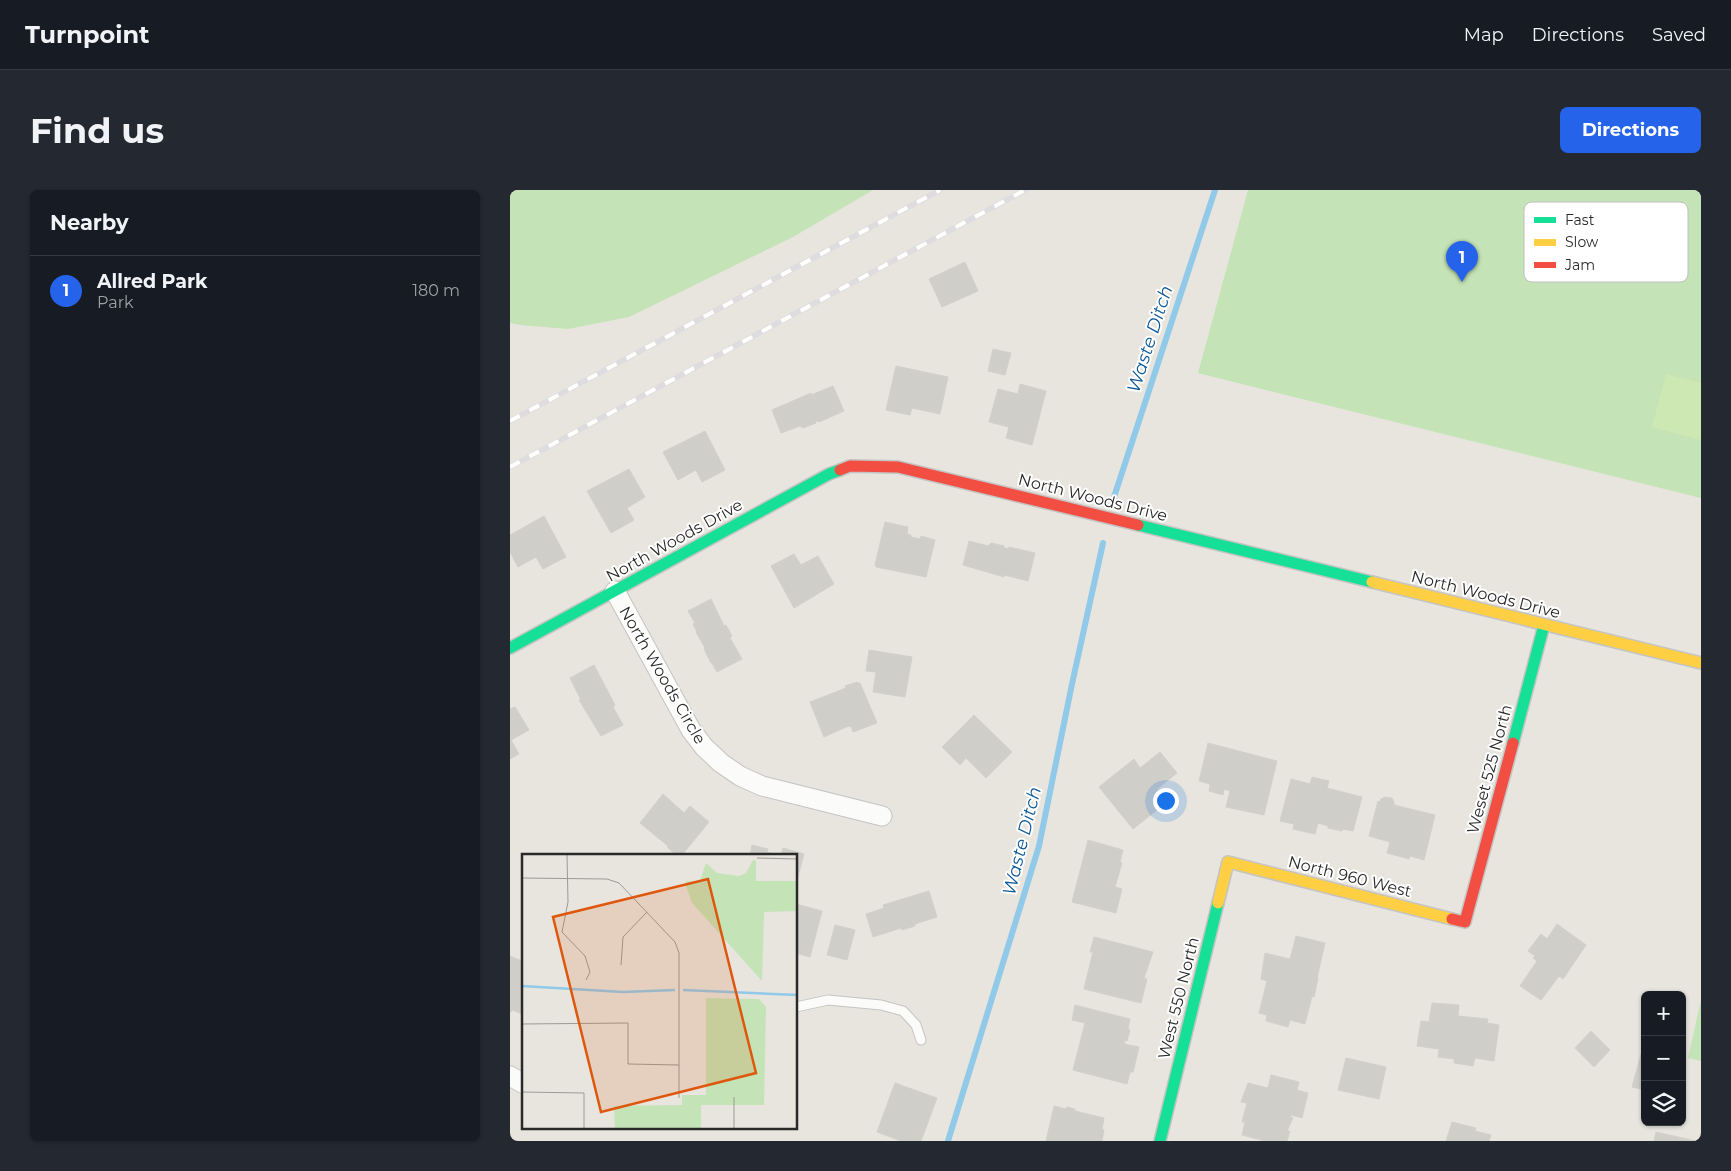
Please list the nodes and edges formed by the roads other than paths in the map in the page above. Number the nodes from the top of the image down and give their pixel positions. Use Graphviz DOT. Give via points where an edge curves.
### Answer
graph roads {
  1 [pos="615,591"];
  2 [pos="1544,625"];
  3 [pos="510,648"];
  4 [pos="1701,663"];
  5 [pos="882,816"];
  6 [pos="1228,862"];
  7 [pos="1465,922"];
  8 [pos="798,1007"];
  9 [pos="921,1040"];
  10 [pos="510,1076"];
  11 [pos="522,1083"];
  12 [pos="1160,1141"];
  1 -- 2 [label="street, North Woods Drive" via="829,474 850,466 875,466 898,467 958,481"];
  1 -- 3 [label="street, North Woods Drive"];
  1 -- 5 [label="street, North Woods Circle" via="691,730 721,763 762,786"];
  2 -- 4 [label="street, North Woods Drive"];
  2 -- 7 [label="street, Weset 525 North"];
  6 -- 7 [label="street, North 960 West"];
  6 -- 12 [label="street, West 550 North"];
  8 -- 9 [label="lane" via="828,1000 881,1005 903,1011 916,1025"];
  10 -- 11 [label="street"];
}
